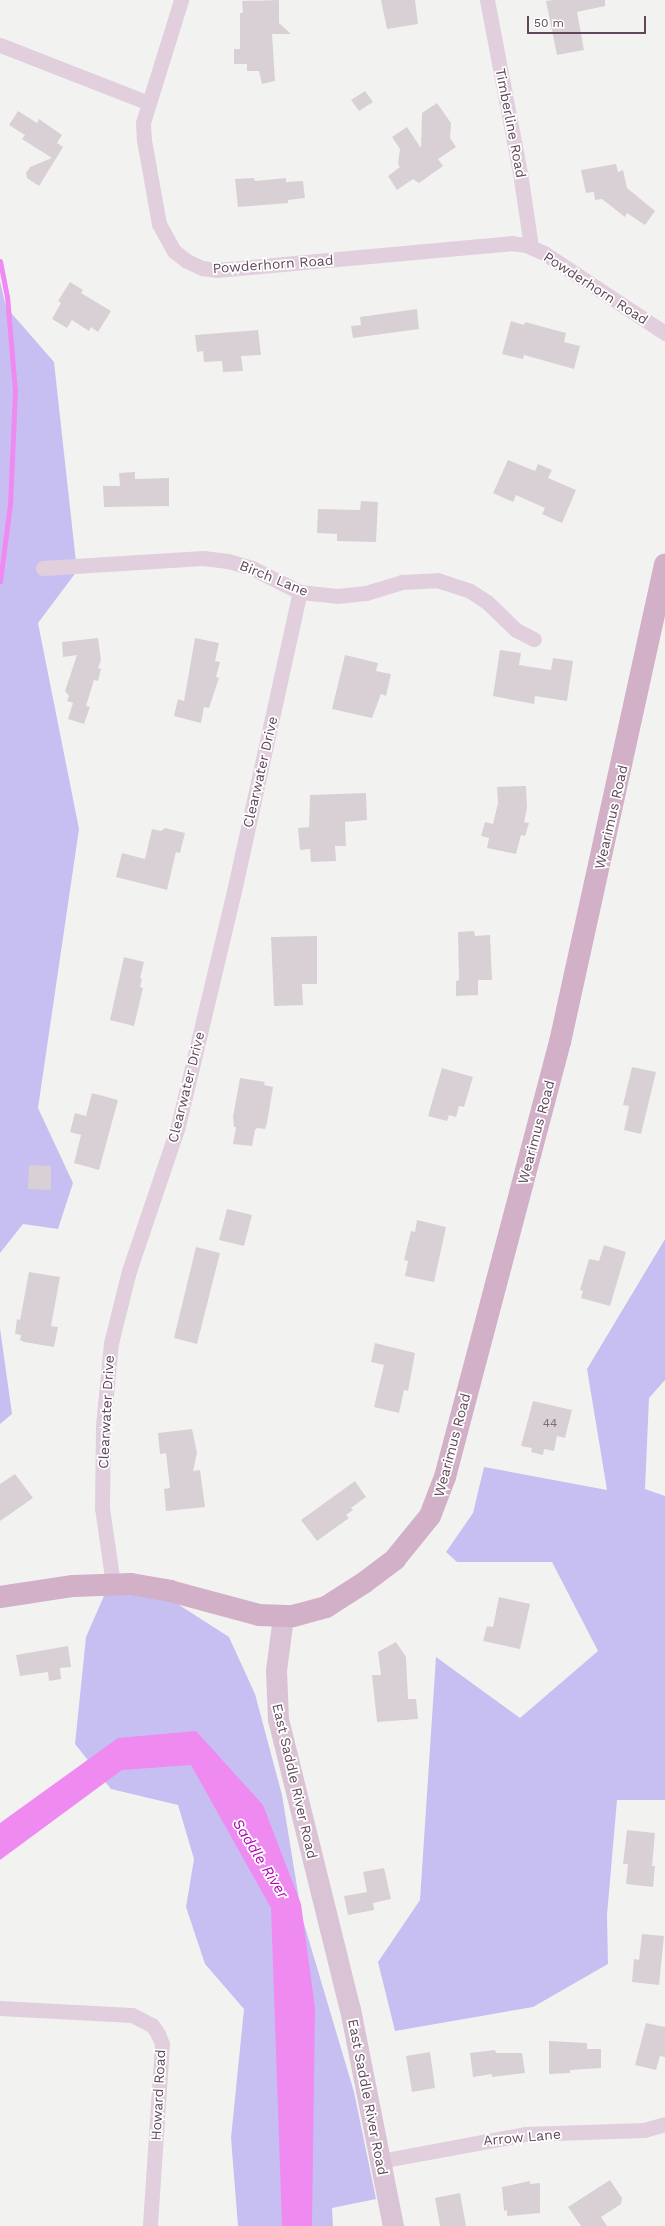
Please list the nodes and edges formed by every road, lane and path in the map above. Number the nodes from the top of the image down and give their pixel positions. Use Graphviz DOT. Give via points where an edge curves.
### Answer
graph roads {
  1 [pos="181,0"];
  2 [pos="487,0"];
  3 [pos="0,45"];
  4 [pos="149,103"];
  5 [pos="531,247"];
  6 [pos="665,333"];
  7 [pos="665,564"];
  8 [pos="43,568"];
  9 [pos="300,592"];
  10 [pos="534,639"];
  11 [pos="113,1584"];
  12 [pos="0,1596"];
  13 [pos="283,1617"];
  14 [pos="0,2008"];
  15 [pos="665,2124"];
  16 [pos="380,2161"];
  17 [pos="150,2226"];
  18 [pos="394,2226"];
  1 -- 4 [label="street"];
  2 -- 5 [label="street, Timberline Road" via="522,179"];
  3 -- 4 [label="street"];
  4 -- 5 [label="street, Powderhorn Road" via="143,123 144,140 159,224 174,251 202,268 217,270 511,243"];
  5 -- 6 [label="street, Powderhorn Road"];
  7 -- 13 [label="main road, Wearimus Road" via="560,1042 438,1498 430,1516 412,1541 382,1570 326,1607"];
  8 -- 9 [label="street, Birch Lane" via="203,558 228,561 252,568"];
  9 -- 10 [label="street, Birch Lane" via="337,596 366,593 402,582 437,580 470,591 487,602 516,630"];
  9 -- 11 [label="street, Clearwater Drive" via="234,891 178,1126 129,1272 111,1343 103,1418 102,1508"];
  11 -- 12 [label="main road"];
  11 -- 13 [label="main road" via="150,1587 252,1614"];
  13 -- 16 [label="main road, East Saddle River Road" via="276,1670 278,1718 350,2009"];
  14 -- 17 [label="street, Howard Road" via="132,2015 152,2025 162,2044"];
  15 -- 16 [label="street, Arrow Lane" via="644,2130 525,2134"];
  16 -- 18 [label="main road, East Saddle River Road"];
}
